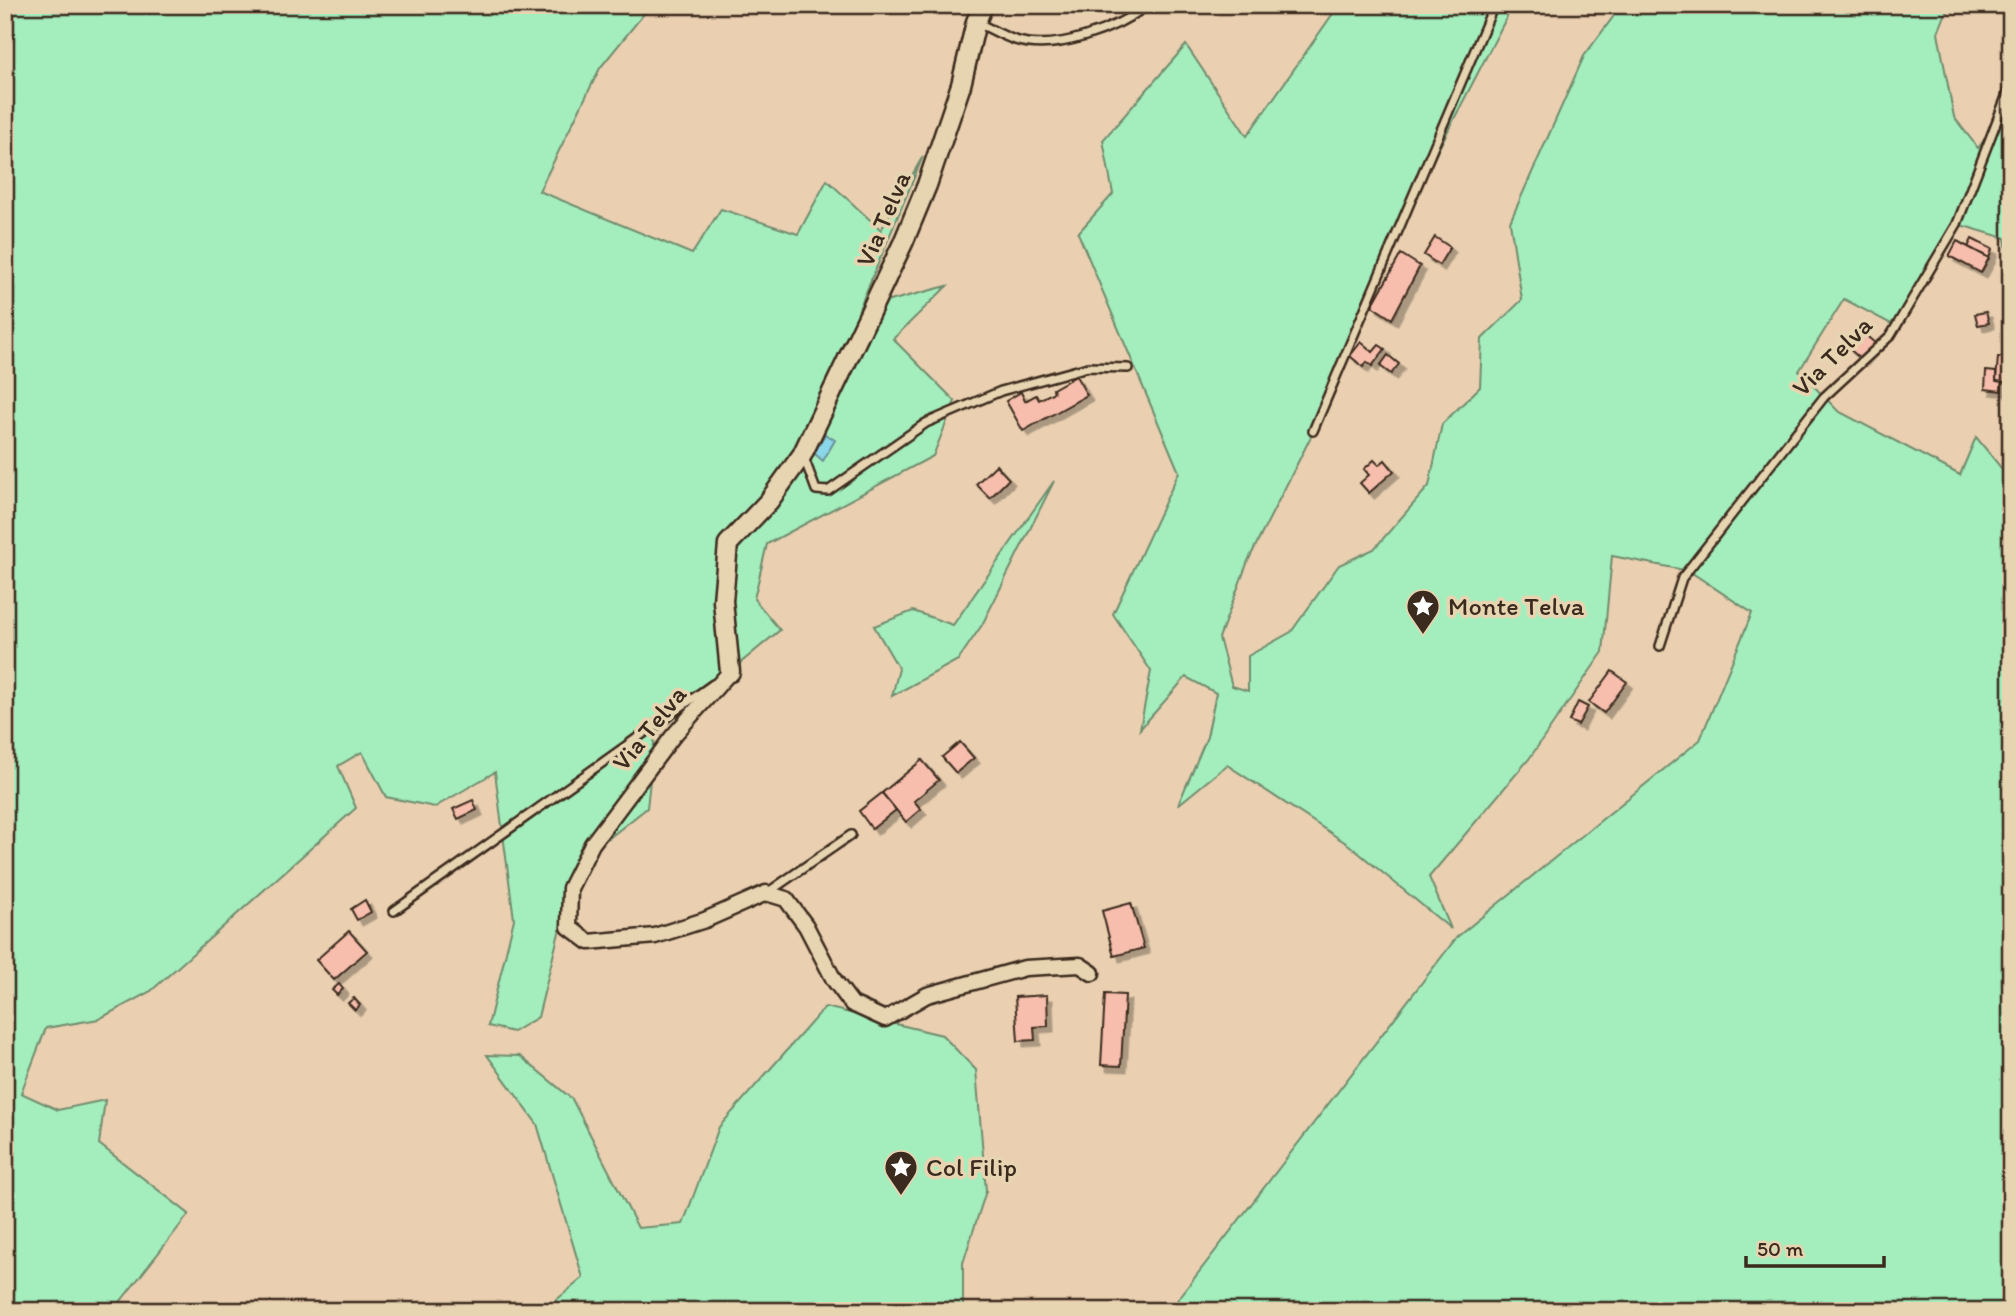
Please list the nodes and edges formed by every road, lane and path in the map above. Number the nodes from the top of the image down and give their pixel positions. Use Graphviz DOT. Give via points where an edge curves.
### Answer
graph roads {
  1 [pos="1148,5"];
  2 [pos="1494,5"];
  3 [pos="979,14"];
  4 [pos="2011,84"];
  5 [pos="1128,368"];
  6 [pos="1313,431"];
  7 [pos="802,455"];
  8 [pos="1660,646"];
  9 [pos="730,671"];
  10 [pos="851,835"];
  11 [pos="766,893"];
  12 [pos="394,911"];
  13 [pos="1092,973"];
  1 -- 3 [label="lane" via="1084,36 1046,44 1016,41"];
  2 -- 6 [label="lane"];
  3 -- 7 [label="street, Via Telva" via="927,186"];
  4 -- 8 [label="lane, Via Telva" via="1957,224 1891,335 1824,397 1682,578"];
  5 -- 7 [label="lane" via="1088,367 1002,391 926,424 828,491 816,490"];
  7 -- 9 [label="street, Via Telva" via="769,501 728,544 723,601"];
  9 -- 11 [label="street, Via Telva" via="673,736 592,844 570,888 569,927 589,942 654,936"];
  9 -- 12 [label="lane"];
  10 -- 11 [label="lane"];
  11 -- 13 [label="street" via="786,898 852,1004 884,1019 927,995 1025,968 1080,965"];
}
